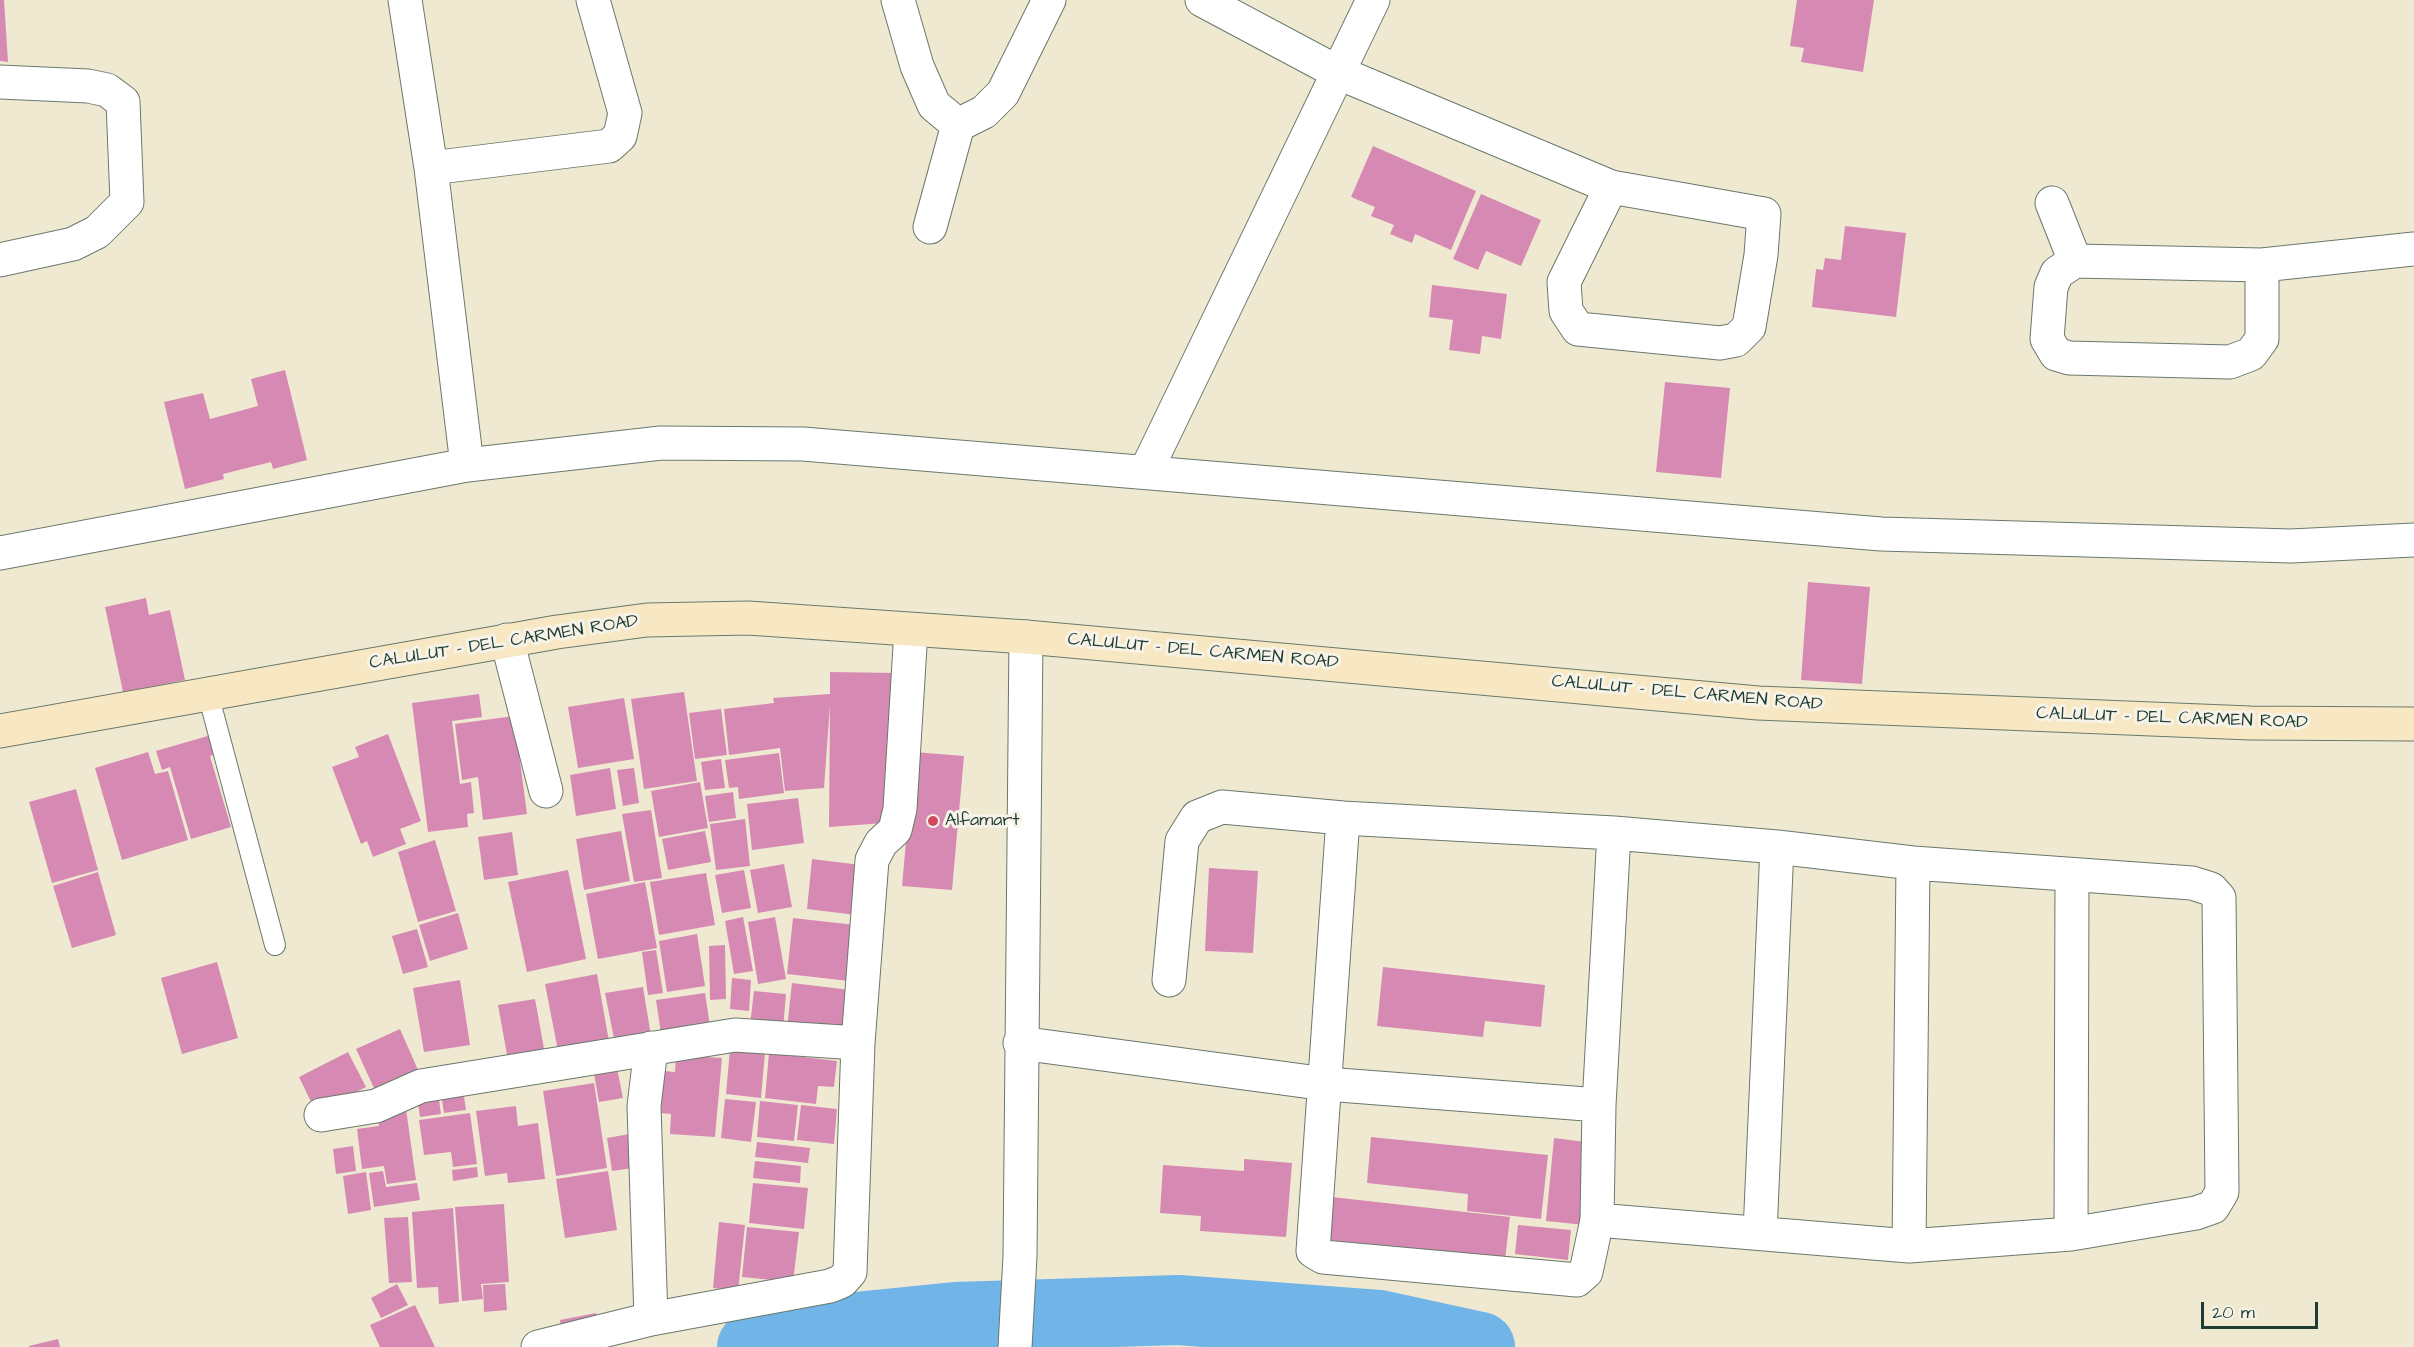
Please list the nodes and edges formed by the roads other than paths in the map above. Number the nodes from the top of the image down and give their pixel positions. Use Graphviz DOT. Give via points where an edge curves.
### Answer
graph roads {
  1 [pos="405,0"];
  2 [pos="593,0"];
  3 [pos="898,0"];
  4 [pos="1049,0"];
  5 [pos="1202,0"];
  6 [pos="1373,0"];
  7 [pos="1339,73"];
  8 [pos="0,82"];
  9 [pos="958,125"];
  10 [pos="431,168"];
  11 [pos="1611,187"];
  12 [pos="2052,203"];
  13 [pos="930,227"];
  14 [pos="2414,249"];
  15 [pos="0,260"];
  16 [pos="2074,261"];
  17 [pos="2262,265"];
  18 [pos="467,465"];
  19 [pos="1146,471"];
  20 [pos="2414,540"];
  21 [pos="0,553"];
  22 [pos="911,630"];
  23 [pos="1026,638"];
  24 [pos="507,640"];
  25 [pos="208,694"];
  26 [pos="2414,724"];
  27 [pos="0,730"];
  28 [pos="546,791"];
  29 [pos="1343,818"];
  30 [pos="1614,833"];
  31 [pos="1777,847"];
  32 [pos="1913,863"];
  33 [pos="2072,875"];
  34 [pos="274,945"];
  35 [pos="1169,980"];
  36 [pos="1020,1042"];
  37 [pos="858,1043"];
  38 [pos="651,1048"];
  39 [pos="1326,1084"];
  40 [pos="1599,1105"];
  41 [pos="321,1115"];
  42 [pos="1596,1220"];
  43 [pos="1760,1233"];
  44 [pos="2071,1234"];
  45 [pos="1909,1246"];
  46 [pos="651,1319"];
  47 [pos="538,1347"];
  48 [pos="1015,1347"];
  1 -- 10 [label="street"];
  2 -- 10 [label="street" via="625,113 620,136 609,146"];
  3 -- 9 [label="street" via="917,66 934,105"];
  4 -- 9 [label="street" via="1003,93 984,112"];
  5 -- 7 [label="street"];
  6 -- 7 [label="street"];
  7 -- 11 [label="street"];
  7 -- 19 [label="street"];
  8 -- 15 [label="street" via="88,86 107,90 123,102 127,202 97,232 73,244"];
  9 -- 13 [label="street"];
  10 -- 18 [label="street"];
  11 -- 11 [label="street" via="1764,214 1749,327 1736,340 1720,344 1578,329 1566,310 1564,282"];
  12 -- 16 [label="street"];
  14 -- 17 [label="street"];
  16 -- 17 [label="street"];
  16 -- 17 [label="street" via="2057,273 2051,287 2047,339 2056,354 2068,358 2230,362 2251,354 2262,339"];
  18 -- 19 [label="street" via="661,443 803,444"];
  18 -- 21 [label="street"];
  19 -- 20 [label="street" via="1881,534 2291,546"];
  22 -- 23 [label="main road, CALULUT - DEL CARMEN ROAD"];
  22 -- 24 [label="main road, CALULUT - DEL CARMEN ROAD" via="748,618 647,620"];
  22 -- 37 [label="street" via="900,809 895,830 881,843 872,860"];
  23 -- 26 [label="main road, CALULUT - DEL CARMEN ROAD" via="1758,703 2250,723"];
  23 -- 36 [label="street"];
  24 -- 25 [label="main road, CALULUT - DEL CARMEN ROAD"];
  24 -- 28 [label="street"];
  25 -- 27 [label="main road, CALULUT - DEL CARMEN ROAD"];
  25 -- 34 [label="lane"];
  29 -- 30 [label="street"];
  29 -- 35 [label="street" via="1222,807 1197,817 1182,841"];
  29 -- 39 [label="street"];
  30 -- 31 [label="street"];
  30 -- 40 [label="street"];
  31 -- 32 [label="street"];
  31 -- 43 [label="street"];
  32 -- 33 [label="street"];
  32 -- 45 [label="street"];
  33 -- 44 [label="street"];
  33 -- 44 [label="street" via="2192,883 2211,889 2218,898 2222,1192 2212,1207 2196,1213"];
  36 -- 39 [label="street"];
  36 -- 48 [label="street" via="1020,1256"];
  37 -- 38 [label="street" via="735,1035"];
  37 -- 46 [label="street" via="850,1272 830,1286"];
  38 -- 41 [label="street" via="422,1086 376,1106"];
  38 -- 46 [label="street" via="644,1106"];
  39 -- 40 [label="street"];
  39 -- 42 [label="street" via="1312,1238 1312,1251 1323,1257 1577,1280 1586,1272"];
  40 -- 42 [label="street"];
  42 -- 43 [label="street"];
  43 -- 45 [label="street"];
  44 -- 45 [label="street"];
  46 -- 47 [label="street"];
}
